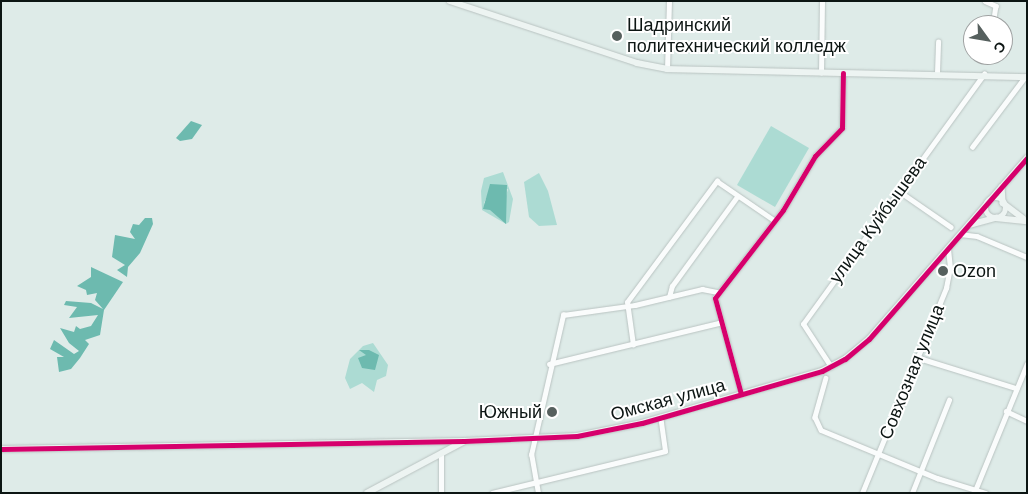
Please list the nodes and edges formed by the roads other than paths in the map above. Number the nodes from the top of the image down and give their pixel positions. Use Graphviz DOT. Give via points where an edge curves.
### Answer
graph roads {
  1 [pos="450,1"];
  2 [pos="669,1"];
  3 [pos="822,1"];
  4 [pos="985,1"];
  5 [pos="995,15"];
  6 [pos="938,42"];
  7 [pos="667,69"];
  8 [pos="821,73"];
  9 [pos="843,73"];
  10 [pos="937,73"];
  11 [pos="984,74"];
  12 [pos="1026,77"];
  13 [pos="972,147"];
  14 [pos="1027,158"];
  15 [pos="1004,183"];
  16 [pos="899,190"];
  17 [pos="737,197"];
  18 [pos="988,202"];
  19 [pos="1004,203"];
  20 [pos="996,218"];
  21 [pos="774,220"];
  22 [pos="1027,220"];
  23 [pos="967,226"];
  24 [pos="951,228"];
  25 [pos="960,234"];
  26 [pos="948,248"];
  27 [pos="1027,257"];
  28 [pos="718,292"];
  29 [pos="669,297"];
  30 [pos="627,306"];
  31 [pos="719,323"];
  32 [pos="634,345"];
  33 [pos="919,358"];
  34 [pos="549,364"];
  35 [pos="1027,364"];
  36 [pos="831,367"];
  37 [pos="1025,372"];
  38 [pos="826,378"];
  39 [pos="1016,388"];
  40 [pos="741,394"];
  41 [pos="949,400"];
  42 [pos="1006,411"];
  43 [pos="660,418"];
  44 [pos="1027,421"];
  45 [pos="537,437"];
  46 [pos="464,441"];
  47 [pos="1,449"];
  48 [pos="441,453"];
  49 [pos="878,454"];
  50 [pos="920,471"];
  51 [pos="536,483"];
  52 [pos="974,491"];
  53 [pos="368,493"];
  54 [pos="441,493"];
  55 [pos="492,493"];
  56 [pos="538,493"];
  57 [pos="862,493"];
  58 [pos="912,493"];
  59 [pos="986,493"];
  1 -- 7 [label="street" via="637,63"];
  2 -- 7 [label="street"];
  3 -- 8 [label="street"];
  4 -- 5 [label="street" via="996,6"];
  6 -- 10 [label="street"];
  7 -- 8 [label="street"];
  8 -- 9 [label="street"];
  9 -- 10 [label="street"];
  9 -- 21 [label="street" via="842,128 815,156"];
  10 -- 11 [label="street"];
  11 -- 12 [label="street"];
  11 -- 16 [label="street, улица Куйбышева"];
  12 -- 13 [label="street"];
  14 -- 15 [label="street, Омская улица"];
  15 -- 18 [label="street, Омская улица"];
  15 -- 19 [label="street" via="1001,192"];
  16 -- 24 [label="street"];
  16 -- 36 [label="street, улица Куйбышева" via="803,324"];
  17 -- 21 [label="street"];
  17 -- 29 [label="street" via="672,286"];
  17 -- 30 [label="street" via="717,181"];
  18 -- 19 [label="street" via="996,199"];
  18 -- 20 [label="street" via="987,213"];
  18 -- 23 [label="street, Омская улица"];
  19 -- 20 [label="street" via="1004,212"];
  19 -- 22 [label="street"];
  20 -- 22 [label="street"];
  20 -- 23 [label="street"];
  21 -- 28 [label="street"];
  23 -- 25 [label="street, Омская улица"];
  25 -- 26 [label="street, Омская улица"];
  25 -- 27 [label="street" via="977,236"];
  26 -- 33 [label="street, Совхозная улица" via="949,279"];
  26 -- 36 [label="street, Омская улица" via="861,346"];
  28 -- 29 [label="street" via="702,289"];
  28 -- 31 [label="street" via="714,304"];
  29 -- 30 [label="street"];
  30 -- 32 [label="street"];
  30 -- 34 [label="street" via="563,315"];
  31 -- 32 [label="street"];
  31 -- 40 [label="street"];
  32 -- 34 [label="street"];
  33 -- 39 [label="street"];
  33 -- 49 [label="street, Совхозная улица"];
  34 -- 45 [label="street"];
  35 -- 37 [label="street"];
  36 -- 40 [label="street, Омская улица"];
  37 -- 39 [label="street"];
  38 -- 49 [label="street" via="815,417 818,427"];
  39 -- 42 [label="street"];
  40 -- 43 [label="street, Омская улица"];
  41 -- 50 [label="street"];
  42 -- 44 [label="street"];
  42 -- 52 [label="street"];
  43 -- 45 [label="street, Омская улица" via="601,433"];
  43 -- 51 [label="street" via="665,451"];
  45 -- 46 [label="street, Омская улица"];
  45 -- 51 [label="street" via="531,455"];
  46 -- 47 [label="street, Омская улица"];
  46 -- 48 [label="street"];
  48 -- 53 [label="street"];
  48 -- 54 [label="street"];
  49 -- 50 [label="street"];
  49 -- 57 [label="street, Совхозная улица"];
  50 -- 52 [label="street"];
  50 -- 58 [label="street"];
  51 -- 55 [label="street"];
  51 -- 56 [label="street"];
  52 -- 59 [label="street"];
}
